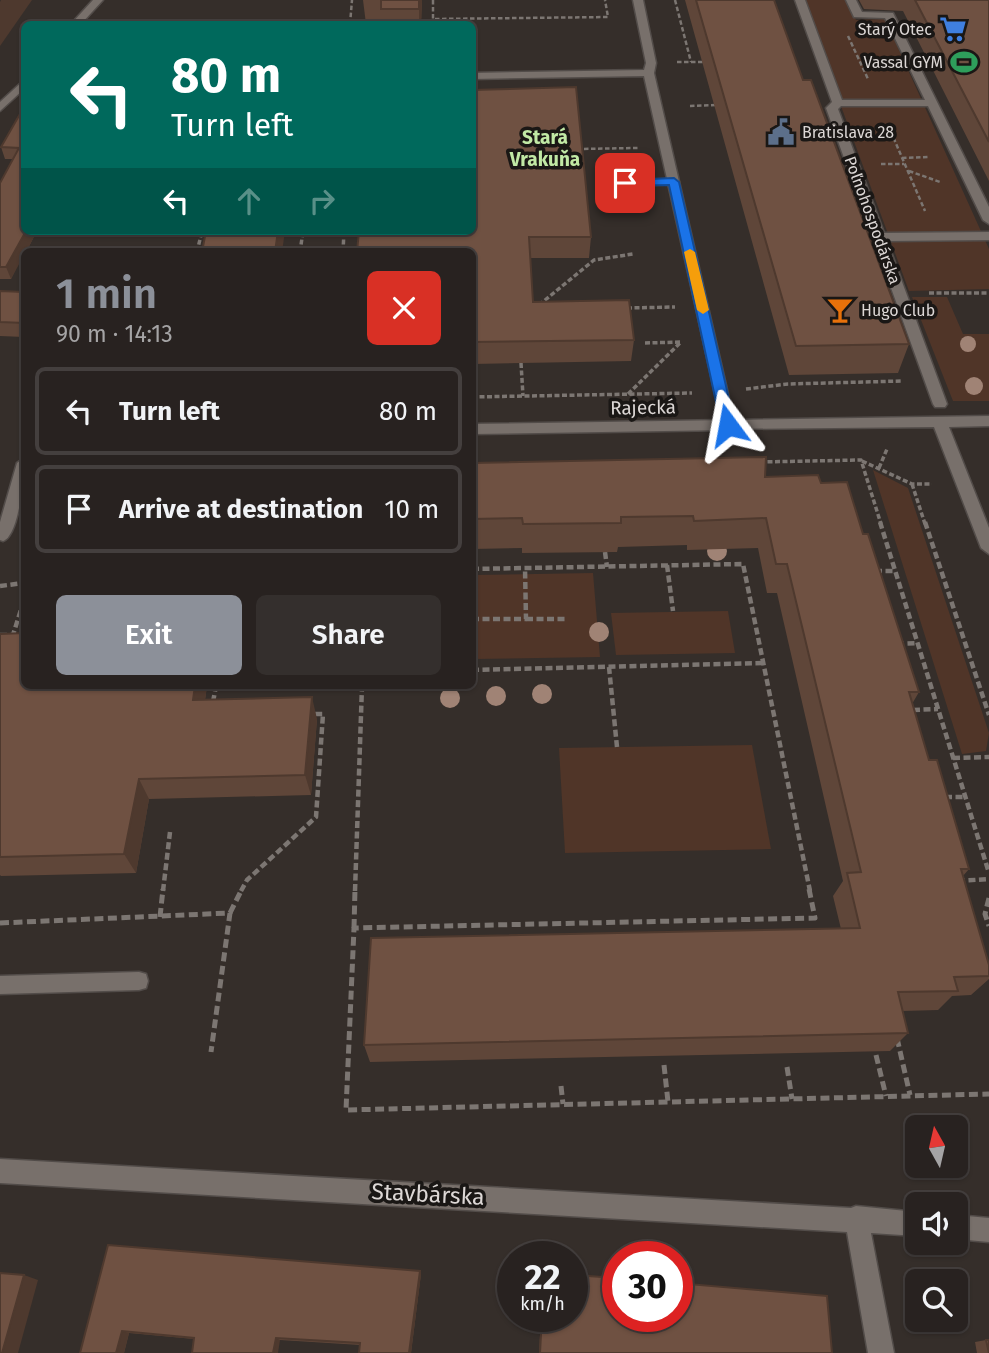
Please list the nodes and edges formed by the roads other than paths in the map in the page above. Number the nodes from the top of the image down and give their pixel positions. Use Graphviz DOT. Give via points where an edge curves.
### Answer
graph roads {
  1 [pos="98,0"];
  2 [pos="638,0"];
  3 [pos="800,0"];
  4 [pos="851,0"];
  5 [pos="79,21"];
  6 [pos="649,73"];
  7 [pos="476,76"];
  8 [pos="21,86"];
  9 [pos="838,103"];
  10 [pos="932,103"];
  11 [pos="0,108"];
  12 [pos="674,182"];
  13 [pos="625,183"];
  14 [pos="989,220"];
  15 [pos="989,236"];
  16 [pos="880,237"];
  17 [pos="940,404"];
  18 [pos="989,421"];
  19 [pos="940,423"];
  20 [pos="728,425"];
  21 [pos="476,429"];
  22 [pos="21,473"];
  23 [pos="3,536"];
  24 [pos="989,548"];
  25 [pos="139,981"];
  26 [pos="0,985"];
  27 [pos="0,1171"];
  28 [pos="856,1218"];
  29 [pos="905,1223"];
  30 [pos="968,1228"];
  31 [pos="989,1230"];
  32 [pos="881,1353"];
  1 -- 5 [label="street"];
  2 -- 6 [label="street"];
  3 -- 9 [label="street, Poľnohospodárska"];
  4 -- 10 [label="street" via="858,15 889,15"];
  6 -- 7 [label="street"];
  6 -- 12 [label="street"];
  8 -- 11 [label="street"];
  9 -- 10 [label="street"];
  9 -- 16 [label="street, Poľnohospodárska" via="832,108"];
  10 -- 14 [label="street"];
  12 -- 13 [label="lane"];
  12 -- 20 [label="street"];
  15 -- 16 [label="street"];
  16 -- 17 [label="street, Poľnohospodárska"];
  18 -- 19 [label="street, Rajecká"];
  19 -- 20 [label="street, Rajecká"];
  19 -- 24 [label="street"];
  20 -- 21 [label="lane, Rajecká"];
  22 -- 23 [label="lane"];
  25 -- 26 [label="lane"];
  27 -- 28 [label="street, Stavbárska"];
  28 -- 29 [label="street, Stavbárska"];
  28 -- 32 [label="street"];
  30 -- 31 [label="street"];
}
